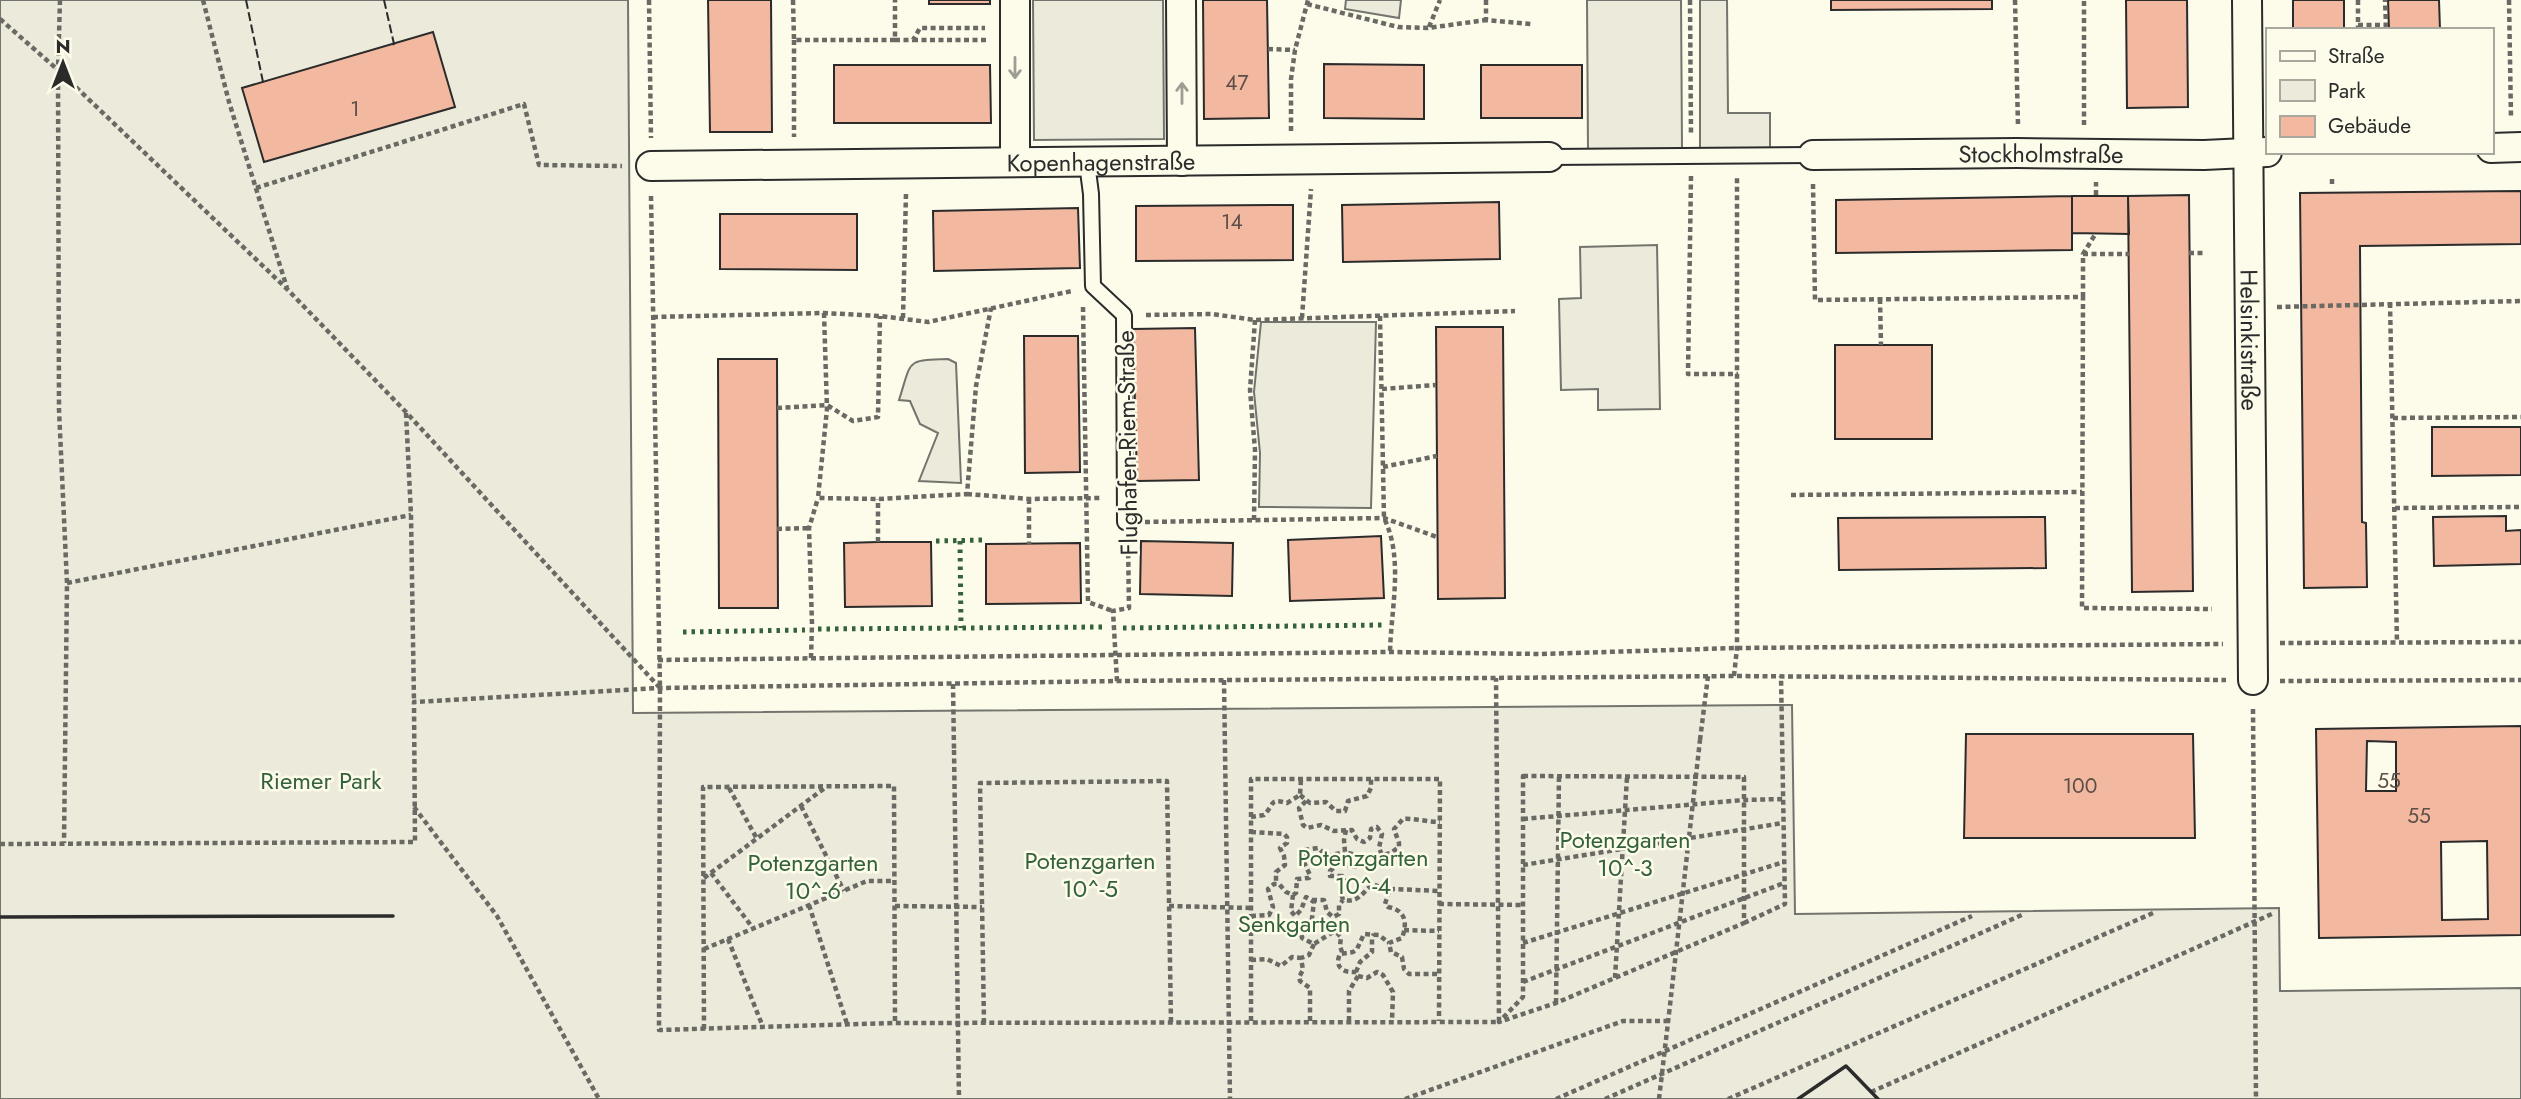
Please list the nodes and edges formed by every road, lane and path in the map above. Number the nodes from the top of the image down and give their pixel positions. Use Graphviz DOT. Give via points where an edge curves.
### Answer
graph roads {
  1 [pos="60,0"];
  2 [pos="203,0"];
  3 [pos="649,0"];
  4 [pos="793,0"];
  5 [pos="895,0"];
  6 [pos="1015,0"];
  7 [pos="1181,0"];
  8 [pos="1440,0"];
  9 [pos="1486,0"];
  10 [pos="1690,0"];
  11 [pos="2015,0"];
  12 [pos="2084,0"];
  13 [pos="2247,0"];
  14 [pos="2358,0"];
  15 [pos="2385,0"];
  16 [pos="2509,0"];
  17 [pos="1308,2"];
  18 [pos="0,19"];
  19 [pos="1486,20"];
  20 [pos="1531,24"];
  21 [pos="2358,27"];
  22 [pos="1015,28"];
  23 [pos="1428,28"];
  24 [pos="794,40"];
  25 [pos="895,40"];
  26 [pos="913,40"];
  27 [pos="980,40"];
  28 [pos="1268,49"];
  29 [pos="1295,50"];
  30 [pos="58,70"];
  31 [pos="794,119"];
  32 [pos="2508,147"];
  33 [pos="2257,152"];
  34 [pos="2017,153"];
  35 [pos="2084,154"];
  36 [pos="1736,155"];
  37 [pos="1813,155"];
  38 [pos="1691,156"];
  39 [pos="1549,157"];
  40 [pos="1292,160"];
  41 [pos="1182,161"];
  42 [pos="1015,162"];
  43 [pos="906,163"];
  44 [pos="1087,163"];
  45 [pos="651,166"];
  46 [pos="256,188"];
  47 [pos="1311,190"];
  48 [pos="1813,190"];
  49 [pos="1691,191"];
  50 [pos="2096,233"];
  51 [pos="2189,253"];
  52 [pos="2206,253"];
  53 [pos="2083,254"];
  54 [pos="2129,254"];
  55 [pos="1088,287"];
  56 [pos="287,289"];
  57 [pos="2083,297"];
  58 [pos="1880,299"];
  59 [pos="2521,301"];
  60 [pos="2390,303"];
  61 [pos="2250,307"];
  62 [pos="991,308"];
  63 [pos="1515,311"];
  64 [pos="824,313"];
  65 [pos="1124,315"];
  66 [pos="880,316"];
  67 [pos="1380,316"];
  68 [pos="653,317"];
  69 [pos="903,318"];
  70 [pos="1302,318"];
  71 [pos="1255,320"];
  72 [pos="1881,345"];
  73 [pos="1738,374"];
  74 [pos="1436,384"];
  75 [pos="1382,389"];
  76 [pos="827,405"];
  77 [pos="777,408"];
  78 [pos="405,411"];
  79 [pos="2521,417"];
  80 [pos="2393,418"];
  81 [pos="1437,456"];
  82 [pos="1383,467"];
  83 [pos="2082,492"];
  84 [pos="967,494"];
  85 [pos="1791,495"];
  86 [pos="1125,497"];
  87 [pos="818,498"];
  88 [pos="1086,498"];
  89 [pos="878,499"];
  90 [pos="1029,499"];
  91 [pos="2395,508"];
  92 [pos="2521,508"];
  93 [pos="411,515"];
  94 [pos="1384,518"];
  95 [pos="1254,520"];
  96 [pos="1125,522"];
  97 [pos="777,528"];
  98 [pos="809,528"];
  99 [pos="1437,537"];
  100 [pos="877,542"];
  101 [pos="1029,544"];
  102 [pos="67,583"];
  103 [pos="2212,609"];
  104 [pos="1113,611"];
  105 [pos="2521,642"];
  106 [pos="2253,643"];
  107 [pos="2397,643"];
  108 [pos="1737,648"];
  109 [pos="1390,652"];
  110 [pos="1115,656"];
  111 [pos="811,658"];
  112 [pos="658,660"];
  113 [pos="1708,676"];
  114 [pos="1734,676"];
  115 [pos="1781,676"];
  116 [pos="1496,678"];
  117 [pos="1224,680"];
  118 [pos="2210,680"];
  119 [pos="2253,680"];
  120 [pos="2521,680"];
  121 [pos="1117,681"];
  122 [pos="2310,681"];
  123 [pos="953,684"];
  124 [pos="660,688"];
  125 [pos="414,702"];
  126 [pos="1559,776"];
  127 [pos="1627,777"];
  128 [pos="1301,779"];
  129 [pos="1371,779"];
  130 [pos="828,786"];
  131 [pos="729,787"];
  132 [pos="1300,795"];
  133 [pos="1783,799"];
  134 [pos="1744,800"];
  135 [pos="1306,801"];
  136 [pos="414,806"];
  137 [pos="801,806"];
  138 [pos="1625,810"];
  139 [pos="1559,816"];
  140 [pos="1251,817"];
  141 [pos="1523,819"];
  142 [pos="1440,822"];
  143 [pos="1783,823"];
  144 [pos="1346,830"];
  145 [pos="1744,830"];
  146 [pos="1251,832"];
  147 [pos="757,839"];
  148 [pos="64,843"];
  149 [pos="0,844"];
  150 [pos="1623,849"];
  151 [pos="1345,852"];
  152 [pos="1558,860"];
  153 [pos="1784,862"];
  154 [pos="1523,865"];
  155 [pos="711,873"];
  156 [pos="1744,875"];
  157 [pos="704,878"];
  158 [pos="894,881"];
  159 [pos="1784,883"];
  160 [pos="1276,884"];
  161 [pos="844,891"];
  162 [pos="1389,891"];
  163 [pos="1439,891"];
  164 [pos="1293,895"];
  165 [pos="1744,898"];
  166 [pos="1312,900"];
  167 [pos="1343,900"];
  168 [pos="1439,904"];
  169 [pos="809,905"];
  170 [pos="1498,905"];
  171 [pos="1523,905"];
  172 [pos="895,906"];
  173 [pos="1169,906"];
  174 [pos="982,907"];
  175 [pos="1227,907"];
  176 [pos="1251,908"];
  177 [pos="2153,913"];
  178 [pos="1619,914"];
  179 [pos="2024,914"];
  180 [pos="2274,914"];
  181 [pos="1972,915"];
  182 [pos="1251,916"];
  183 [pos="1744,923"];
  184 [pos="2255,923"];
  185 [pos="753,929"];
  186 [pos="1404,930"];
  187 [pos="1439,931"];
  188 [pos="1557,933"];
  189 [pos="1374,934"];
  190 [pos="728,939"];
  191 [pos="1389,943"];
  192 [pos="1523,943"];
  193 [pos="1314,944"];
  194 [pos="1617,947"];
  195 [pos="704,949"];
  196 [pos="1342,952"];
  197 [pos="1301,958"];
  198 [pos="1251,960"];
  199 [pos="1556,970"];
  200 [pos="1357,974"];
  201 [pos="1439,974"];
  202 [pos="1615,978"];
  203 [pos="1523,982"];
  204 [pos="1556,1003"];
  205 [pos="1668,1017"];
  206 [pos="1228,1021"];
  207 [pos="1251,1021"];
  208 [pos="1310,1021"];
  209 [pos="1349,1021"];
  210 [pos="1392,1021"];
  211 [pos="1439,1021"];
  212 [pos="1171,1022"];
  213 [pos="1499,1022"];
  214 [pos="895,1023"];
  215 [pos="984,1023"];
  216 [pos="847,1025"];
  217 [pos="763,1027"];
  218 [pos="704,1029"];
  219 [pos="1664,1051"];
  220 [pos="1662,1074"];
  221 [pos="1871,1092"];
  222 [pos="599,1099"];
  223 [pos="959,1099"];
  224 [pos="1230,1099"];
  225 [pos="1405,1099"];
  226 [pos="1556,1099"];
  227 [pos="1605,1099"];
  228 [pos="1659,1099"];
  229 [pos="1728,1099"];
  230 [pos="2256,1099"];
  1 -- 30 [label="path"];
  2 -- 46 [label="path"];
  3 -- 45 [label="path"];
  4 -- 24 [label="path"];
  5 -- 25 [label="path"];
  6 -- 22 [label="street"];
  41 -- 7 [label="street, one-way"];
  8 -- 23 [label="path"];
  9 -- 19 [label="path"];
  10 -- 38 [label="path"];
  11 -- 34 [label="path"];
  12 -- 35 [label="path"];
  13 -- 33 [label="street, Helsinkistraße"];
  14 -- 21 [label="path"];
  15 -- 21 [label="path" via="2386,25"];
  16 -- 32 [label="path"];
  17 -- 23 [label="path" via="1398,27"];
  17 -- 29 [label="path"];
  18 -- 30 [label="path"];
  19 -- 20 [label="path"];
  19 -- 23 [label="path"];
  22 -- 26 [label="path" via="920,28"];
  22 -- 42 [label="street, one-way"];
  24 -- 25 [label="path"];
  24 -- 31 [label="path"];
  25 -- 26 [label="path"];
  26 -- 27 [label="path"];
  28 -- 29 [label="path"];
  29 -- 40 [label="path"];
  30 -- 56 [label="path"];
  30 -- 102 [label="path" via="59,410"];
  33 -- 35 [label="street, Stockholmstraße"];
  33 -- 61 [label="street, Helsinkistraße"];
  34 -- 35 [label="street, Stockholmstraße"];
  34 -- 37 [label="street, Stockholmstraße"];
  36 -- 37 [label="lane"];
  36 -- 38 [label="lane"];
  36 -- 73 [label="path"];
  38 -- 39 [label="lane"];
  39 -- 40 [label="street, Kopenhagenstraße"];
  40 -- 41 [label="street, Kopenhagenstraße"];
  41 -- 44 [label="street, Kopenhagenstraße"];
  42 -- 43 [label="street, Kopenhagenstraße"];
  42 -- 44 [label="street, Kopenhagenstraße"];
  43 -- 45 [label="street, Kopenhagenstraße"];
  43 -- 69 [label="path"];
  44 -- 55 [label="lane" via="1091,194"];
  45 -- 46 [label="path" via="539,165 524,104"];
  45 -- 68 [label="path"];
  46 -- 56 [label="path"];
  47 -- 70 [label="path"];
  48 -- 58 [label="path" via="1815,300"];
  49 -- 73 [label="path" via="1688,374"];
  50 -- 53 [label="path"];
  51 -- 52 [label="path"];
  53 -- 54 [label="path"];
  53 -- 57 [label="path"];
  55 -- 62 [label="path"];
  55 -- 65 [label="lane, Flughafen-Riem-Straße"];
  55 -- 88 [label="path"];
  56 -- 78 [label="path"];
  57 -- 58 [label="path"];
  57 -- 83 [label="path"];
  58 -- 72 [label="path"];
  59 -- 60 [label="path"];
  60 -- 61 [label="path"];
  60 -- 80 [label="path"];
  61 -- 106 [label="street, Helsinkistraße"];
  62 -- 69 [label="path" via="928,322"];
  62 -- 84 [label="path" via="976,386"];
  63 -- 67 [label="path"];
  64 -- 66 [label="path"];
  64 -- 68 [label="path"];
  64 -- 76 [label="path"];
  65 -- 71 [label="path" via="1212,314"];
  65 -- 86 [label="lane, Flughafen-Riem-Straße"];
  66 -- 69 [label="path"];
  66 -- 76 [label="path" via="877,417 853,421"];
  67 -- 70 [label="path"];
  67 -- 75 [label="path"];
  68 -- 112 [label="path"];
  70 -- 71 [label="path"];
  71 -- 95 [label="path" via="1250,390"];
  73 -- 108 [label="path"];
  74 -- 75 [label="path"];
  75 -- 82 [label="path"];
  76 -- 77 [label="path"];
  76 -- 87 [label="path"];
  78 -- 93 [label="path"];
  78 -- 124 [label="path"];
  79 -- 80 [label="path"];
  80 -- 91 [label="path"];
  81 -- 82 [label="path"];
  82 -- 94 [label="path"];
  83 -- 85 [label="path"];
  83 -- 103 [label="path" via="2082,608"];
  84 -- 89 [label="path"];
  84 -- 90 [label="path"];
  86 -- 88 [label="path"];
  86 -- 96 [label="lane, Flughafen-Riem-Straße"];
  87 -- 89 [label="path"];
  87 -- 98 [label="path"];
  88 -- 90 [label="path"];
  88 -- 104 [label="path" via="1088,602"];
  89 -- 100 [label="path"];
  90 -- 101 [label="path"];
  91 -- 92 [label="path"];
  91 -- 107 [label="path"];
  93 -- 102 [label="path"];
  93 -- 125 [label="path"];
  94 -- 95 [label="path"];
  94 -- 99 [label="path"];
  94 -- 109 [label="path" via="1391,532 1396,578"];
  95 -- 96 [label="path"];
  96 -- 104 [label="path, Flughafen-Riem-Straße" via="1129,608"];
  97 -- 98 [label="path"];
  98 -- 111 [label="path"];
  102 -- 148 [label="path"];
  104 -- 110 [label="path"];
  105 -- 107 [label="path"];
  106 -- 107 [label="path"];
  106 -- 108 [label="path"];
  106 -- 119 [label="street, Helsinkistraße"];
  108 -- 109 [label="path" via="1540,654"];
  108 -- 114 [label="path"];
  109 -- 110 [label="path"];
  110 -- 111 [label="path"];
  110 -- 121 [label="path"];
  111 -- 112 [label="path"];
  112 -- 124 [label="path"];
  113 -- 114 [label="path"];
  113 -- 116 [label="path"];
  113 -- 205 [label="path, bridge"];
  114 -- 115 [label="path"];
  115 -- 118 [label="path"];
  115 -- 133 [label="path"];
  116 -- 117 [label="path"];
  116 -- 170 [label="path"];
  117 -- 121 [label="path"];
  117 -- 175 [label="path"];
  119 -- 184 [label="path"];
  120 -- 122 [label="path"];
  121 -- 123 [label="path"];
  123 -- 124 [label="path"];
  123 -- 223 [label="path, bridge"];
  124 -- 125 [label="path"];
  124 -- 218 [label="path" via="659,1030"];
  125 -- 136 [label="path"];
  126 -- 127 [label="path"];
  126 -- 139 [label="path"];
  126 -- 141 [label="path" via="1523,776"];
  127 -- 134 [label="path" via="1744,777"];
  127 -- 138 [label="path"];
  128 -- 129 [label="path"];
  128 -- 132 [label="path"];
  128 -- 140 [label="path" via="1251,779"];
  129 -- 135 [label="path" via="1367,796 1348,801 1345,811 1336,811 1326,802"];
  129 -- 142 [label="path" via="1440,779"];
  130 -- 131 [label="path"];
  130 -- 137 [label="path"];
  130 -- 158 [label="path" via="894,786"];
  131 -- 147 [label="path"];
  131 -- 157 [label="path" via="703,787"];
  132 -- 135 [label="path"];
  132 -- 140 [label="path" via="1292,802 1273,801 1264,815"];
  133 -- 134 [label="path"];
  133 -- 143 [label="path"];
  134 -- 138 [label="path"];
  134 -- 145 [label="path"];
  135 -- 144 [label="path" via="1300,808 1307,828 1321,825"];
  136 -- 148 [label="path" via="415,842"];
  136 -- 222 [label="path" via="497,916"];
  137 -- 147 [label="path"];
  137 -- 161 [label="path"];
  138 -- 139 [label="path"];
  138 -- 150 [label="path"];
  139 -- 141 [label="path"];
  139 -- 152 [label="path"];
  140 -- 146 [label="path"];
  141 -- 154 [label="path"];
  142 -- 144 [label="path" via="1403,819 1394,829 1399,847 1386,855 1379,853 1382,834 1377,827 1364,842"];
  142 -- 163 [label="path"];
  143 -- 145 [label="path"];
  143 -- 153 [label="path"];
  144 -- 151 [label="path"];
  145 -- 150 [label="path"];
  145 -- 156 [label="path"];
  146 -- 160 [label="path" via="1287,837 1280,848 1284,865 1276,872"];
  146 -- 176 [label="path"];
  147 -- 155 [label="path"];
  148 -- 149 [label="path"];
  150 -- 152 [label="path"];
  150 -- 178 [label="path"];
  151 -- 164 [label="path" via="1327,856 1318,848 1305,850 1302,858 1310,876 1297,878"];
  151 -- 167 [label="path" via="1362,860 1359,867 1338,864 1330,871 1331,876 1345,881"];
  152 -- 154 [label="path"];
  152 -- 188 [label="path"];
  153 -- 156 [label="path"];
  153 -- 159 [label="path"];
  154 -- 171 [label="path"];
  155 -- 157 [label="path"];
  155 -- 185 [label="path"];
  156 -- 165 [label="path"];
  156 -- 178 [label="path"];
  157 -- 195 [label="path"];
  158 -- 161 [label="path" via="867,881"];
  158 -- 172 [label="path"];
  159 -- 165 [label="path"];
  159 -- 183 [label="path" via="1785,904"];
  160 -- 164 [label="path"];
  160 -- 182 [label="path" via="1268,889 1272,911"];
  161 -- 169 [label="path"];
  162 -- 163 [label="path"];
  162 -- 167 [label="path" via="1373,884 1361,897"];
  162 -- 186 [label="path" via="1385,904 1401,911"];
  163 -- 168 [label="path"];
  164 -- 166 [label="path" via="1295,915 1306,897"];
  165 -- 183 [label="path"];
  165 -- 194 [label="path"];
  166 -- 167 [label="path" via="1324,900 1333,916 1339,914"];
  166 -- 193 [label="path" via="1311,926 1301,935"];
  168 -- 170 [label="path"];
  168 -- 187 [label="path"];
  169 -- 185 [label="path"];
  169 -- 216 [label="path"];
  170 -- 171 [label="path"];
  170 -- 213 [label="path"];
  171 -- 192 [label="path"];
  172 -- 174 [label="path"];
  172 -- 214 [label="path"];
  173 -- 174 [label="path" via="1167,781 980,783"];
  173 -- 175 [label="path"];
  173 -- 212 [label="path"];
  174 -- 215 [label="path"];
  175 -- 176 [label="path"];
  175 -- 206 [label="path"];
  176 -- 182 [label="path"];
  177 -- 229 [label="path"];
  178 -- 188 [label="path"];
  178 -- 194 [label="path"];
  179 -- 220 [label="path"];
  180 -- 184 [label="path"];
  181 -- 219 [label="path"];
  182 -- 198 [label="path"];
  183 -- 202 [label="path"];
  184 -- 221 [label="path"];
  184 -- 230 [label="path"];
  185 -- 190 [label="path"];
  186 -- 187 [label="path"];
  186 -- 191 [label="path" via="1402,938"];
  187 -- 201 [label="path"];
  188 -- 192 [label="path"];
  188 -- 199 [label="path"];
  189 -- 191 [label="path"];
  189 -- 196 [label="path" via="1364,934 1353,952"];
  189 -- 200 [label="path" via="1372,952 1360,962"];
  190 -- 195 [label="path"];
  190 -- 217 [label="path"];
  191 -- 201 [label="path" via="1409,974"];
  192 -- 203 [label="path"];
  193 -- 196 [label="path" via="1338,933"];
  193 -- 197 [label="path"];
  194 -- 199 [label="path"];
  194 -- 202 [label="path"];
  195 -- 218 [label="path"];
  196 -- 200 [label="path" via="1339,969"];
  197 -- 198 [label="path" via="1292,957 1281,967 1267,959"];
  197 -- 208 [label="path" via="1299,977 1310,988"];
  198 -- 207 [label="path"];
  199 -- 203 [label="path"];
  199 -- 204 [label="path"];
  200 -- 209 [label="path" via="1349,991"];
  200 -- 210 [label="path" via="1367,978 1377,972 1383,975 1393,992"];
  201 -- 211 [label="path"];
  202 -- 204 [label="path"];
  203 -- 213 [label="path" via="1523,997"];
  204 -- 213 [label="path"];
  205 -- 219 [label="path"];
  205 -- 225 [label="path" via="1623,1021"];
  206 -- 207 [label="path"];
  206 -- 212 [label="path"];
  206 -- 224 [label="path"];
  207 -- 208 [label="path"];
  208 -- 209 [label="path"];
  209 -- 210 [label="path"];
  210 -- 211 [label="path"];
  211 -- 213 [label="path"];
  212 -- 215 [label="path"];
  214 -- 215 [label="path"];
  214 -- 216 [label="path"];
  216 -- 217 [label="path"];
  217 -- 218 [label="path"];
  219 -- 220 [label="path"];
  219 -- 226 [label="path"];
  220 -- 227 [label="path"];
  220 -- 228 [label="path"];
}
